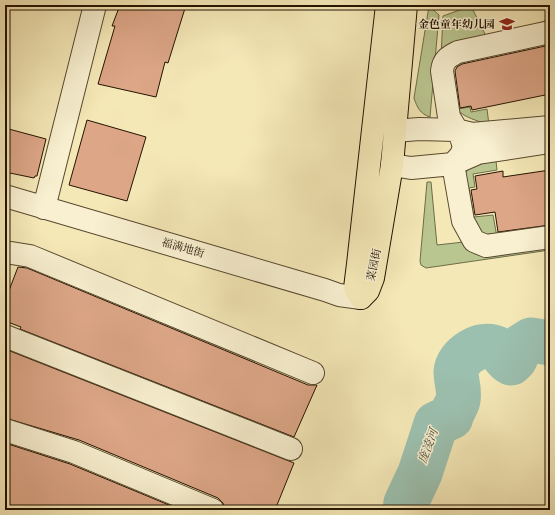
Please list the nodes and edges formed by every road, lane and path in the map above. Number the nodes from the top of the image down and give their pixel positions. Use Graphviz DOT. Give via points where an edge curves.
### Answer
graph roads {
  1 [pos="95,5"];
  2 [pos="387,5"];
  3 [pos="406,5"];
  4 [pos="550,32"];
  5 [pos="550,127"];
  6 [pos="456,130"];
  7 [pos="395,131"];
  8 [pos="550,142"];
  9 [pos="453,164"];
  10 [pos="392,165"];
  11 [pos="5,196"];
  12 [pos="44,208"];
  13 [pos="550,237"];
  14 [pos="5,252"];
  15 [pos="360,298"];
  16 [pos="5,336"];
  17 [pos="313,373"];
  18 [pos="5,430"];
  19 [pos="291,449"];
  20 [pos="213,510"];
  1 -- 12 [label="street"];
  2 -- 15 [label="main road, 菜园街" via="354,288"];
  3 -- 7 [label="main road, 菜园街"];
  4 -- 6 [label="street" via="448,56 442,71 449,117"];
  5 -- 6 [label="street" via="472,134"];
  6 -- 7 [label="street"];
  6 -- 9 [label="street" via="464,147"];
  7 -- 10 [label="main road, 菜园街"];
  8 -- 9 [label="street" via="478,153"];
  9 -- 10 [label="street" via="411,168"];
  9 -- 13 [label="street" via="463,221 474,241 486,246"];
  10 -- 15 [label="main road, 菜园街" via="373,278 368,291"];
  11 -- 12 [label="street, 福满地街"];
  12 -- 15 [label="street, 福满地街" via="339,295"];
  14 -- 17 [label="street" via="30,256"];
  16 -- 19 [label="street"];
  18 -- 20 [label="street" via="74,452"];
}
